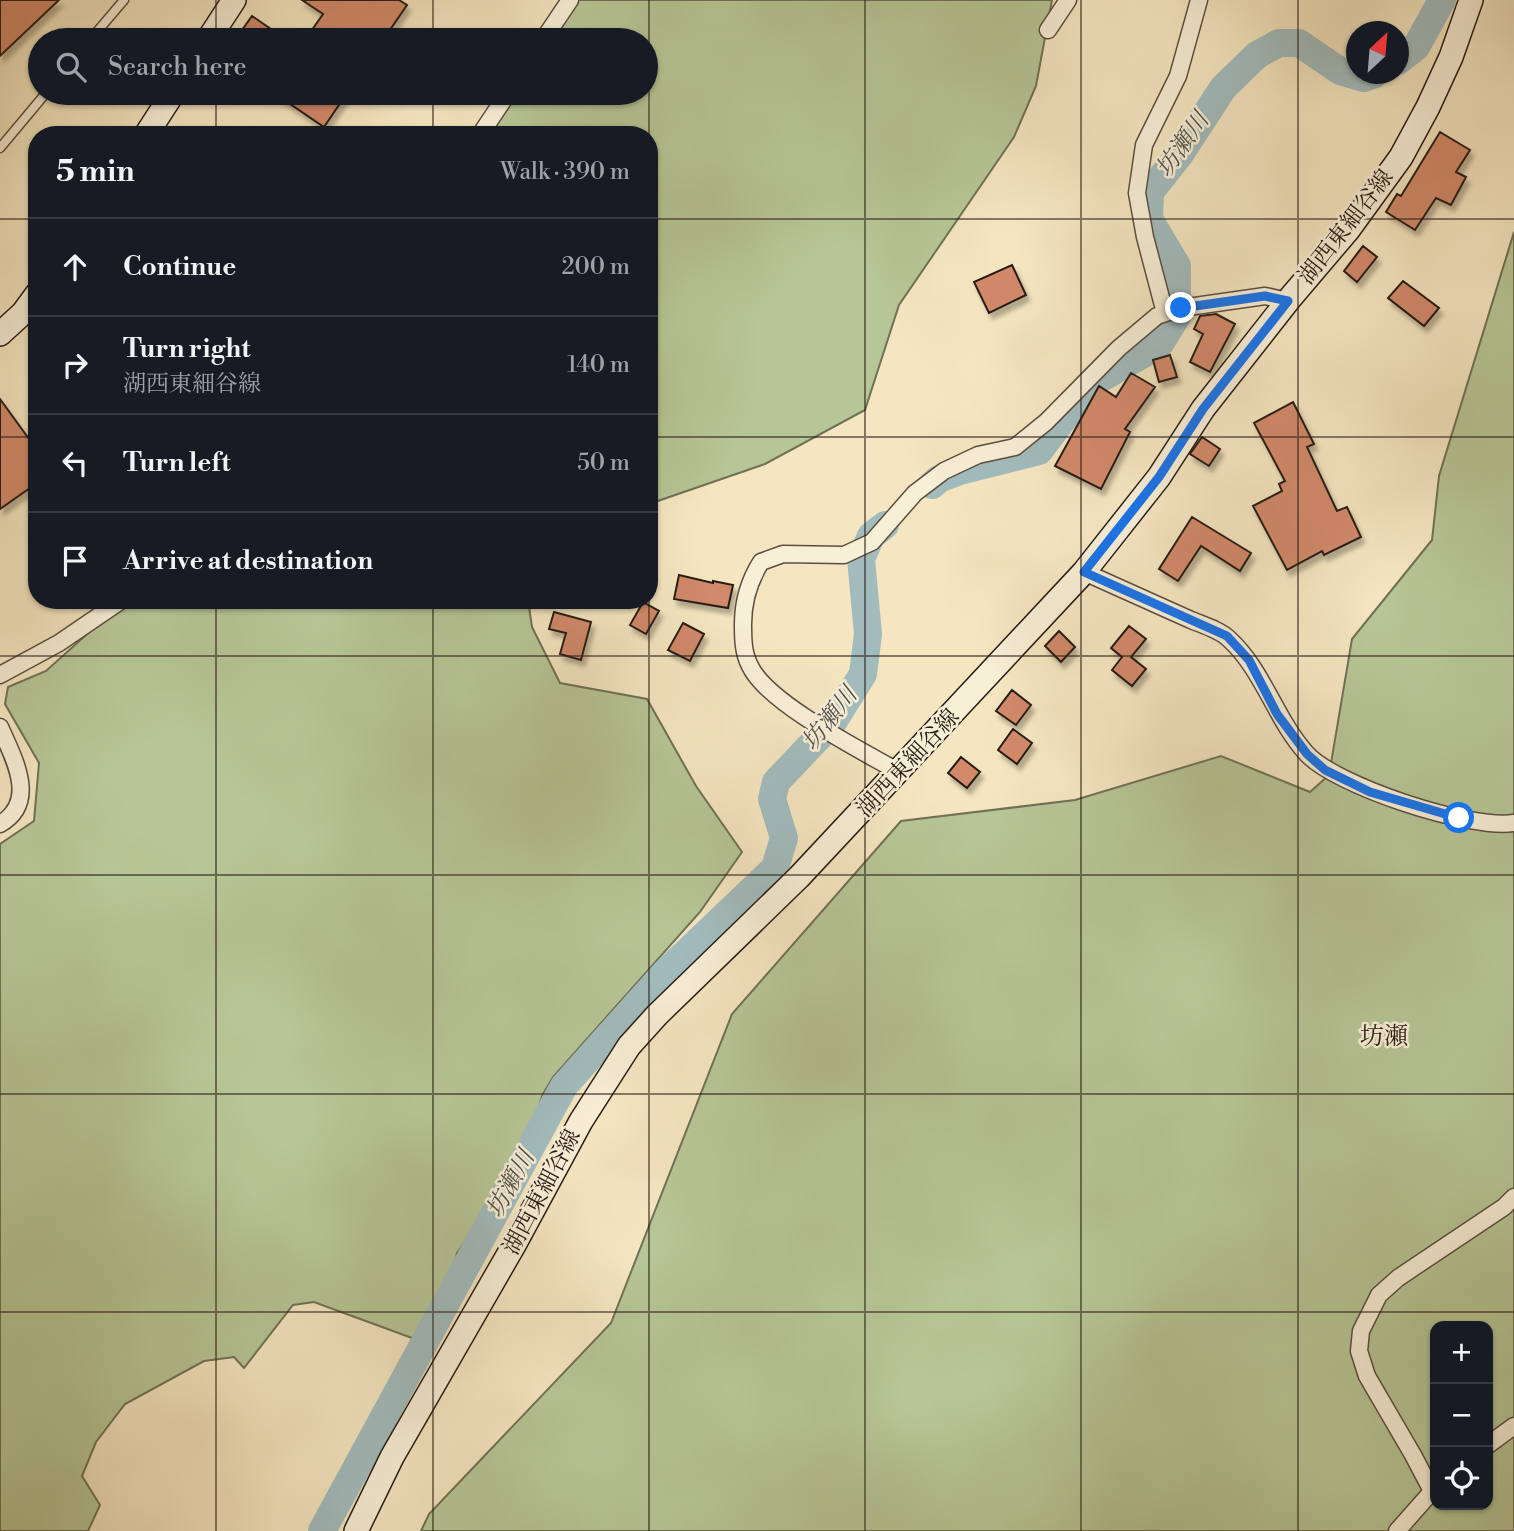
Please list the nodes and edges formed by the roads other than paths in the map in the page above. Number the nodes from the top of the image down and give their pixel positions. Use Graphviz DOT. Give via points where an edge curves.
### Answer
graph roads {
  1 [pos="124,0"];
  2 [pos="234,0"];
  3 [pos="570,0"];
  4 [pos="1068,0"];
  5 [pos="1199,0"];
  6 [pos="1471,0"];
  7 [pos="100,28"];
  8 [pos="216,28"];
  9 [pos="551,28"];
  10 [pos="1048,30"];
  11 [pos="36,105"];
  12 [pos="165,105"];
  13 [pos="500,105"];
  14 [pos="152,126"];
  15 [pos="486,126"];
  16 [pos="0,148"];
  17 [pos="1288,301"];
  18 [pos="28,306"];
  19 [pos="1165,313"];
  20 [pos="0,334"];
  21 [pos="1084,572"];
  22 [pos="109,609"];
  23 [pos="0,676"];
  24 [pos="0,727"];
  25 [pos="899,772"];
  26 [pos="0,824"];
  27 [pos="1514,824"];
  28 [pos="1514,1197"];
  29 [pos="1514,1426"];
  30 [pos="1493,1441"];
  31 [pos="1430,1485"];
  32 [pos="1430,1493"];
  33 [pos="356,1531"];
  34 [pos="1397,1531"];
  1 -- 7 [label="lane"];
  2 -- 8 [label="main road"];
  3 -- 9 [label="street"];
  4 -- 10 [label="street"];
  5 -- 19 [label="street" via="1178,76 1144,145 1137,193"];
  6 -- 17 [label="main road, 湖西東細谷線" via="1451,57 1401,157"];
  11 -- 16 [label="lane"];
  12 -- 14 [label="main road"];
  13 -- 15 [label="street"];
  17 -- 19 [label="street" via="1265,296"];
  17 -- 21 [label="main road, 湖西東細谷線"];
  18 -- 20 [label="main road"];
  19 -- 25 [label="street" via="1118,348 1015,447 978,455 944,471 915,493 872,542 844,555 773,556 755,572 743,612 743,645 757,678 816,724"];
  21 -- 25 [label="main road, 湖西東細谷線"];
  21 -- 27 [label="street" via="1227,636 1249,660 1277,714 1325,770 1370,792 1459,818"];
  22 -- 23 [label="street"];
  24 -- 26 [label="street" via="19,769 21,785 19,803"];
  25 -- 33 [label="main road, 湖西東細谷線" via="629,1046 581,1121 392,1457"];
  28 -- 31 [label="street" via="1398,1278 1379,1295 1361,1331 1359,1351 1367,1376"];
  29 -- 30 [label="street"];
  32 -- 34 [label="street"];
}
